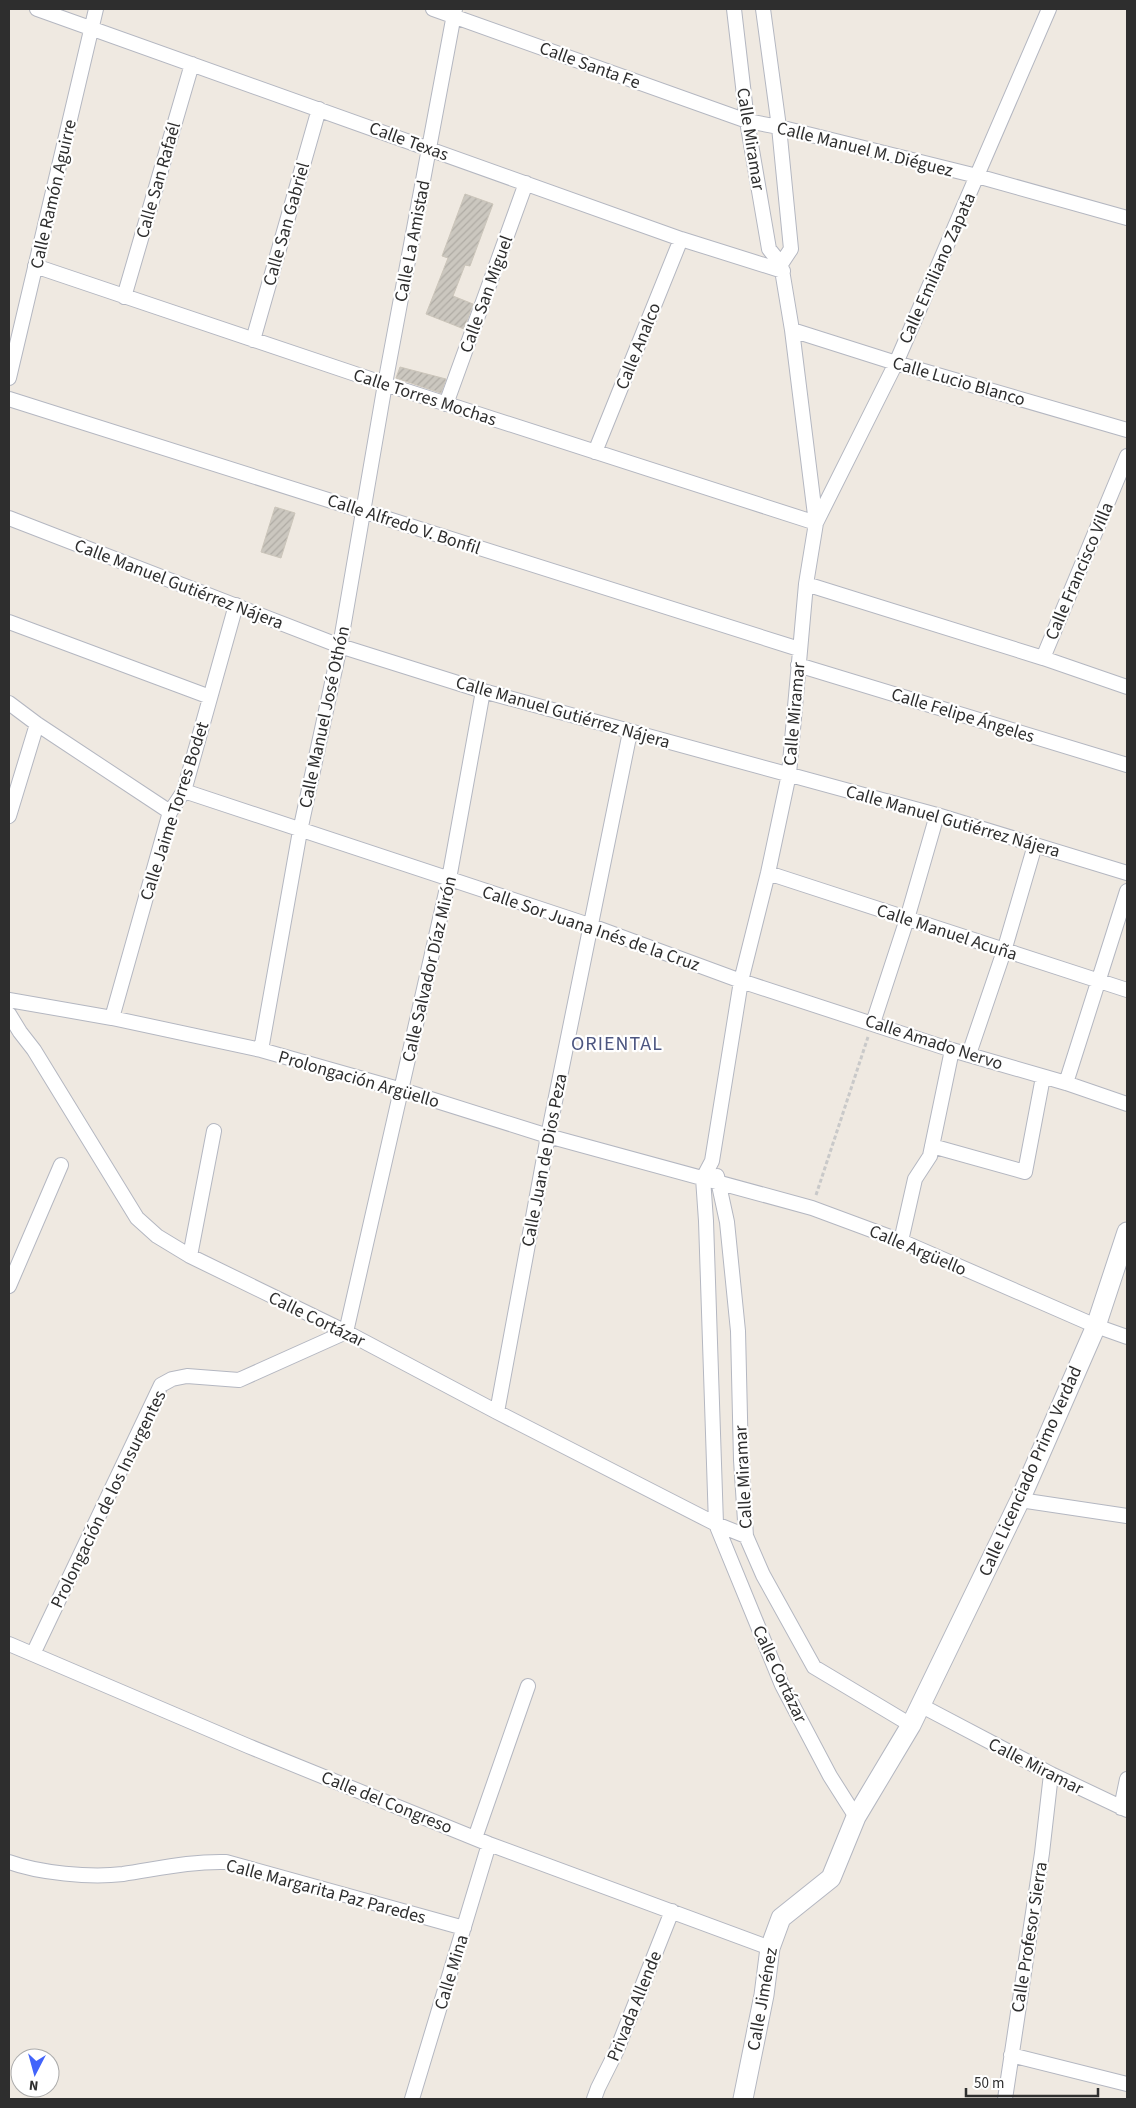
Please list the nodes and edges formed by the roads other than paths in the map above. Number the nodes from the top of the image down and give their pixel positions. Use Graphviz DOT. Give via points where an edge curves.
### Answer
graph roads {
  1 [pos="37,9"];
  2 [pos="96,9"];
  3 [pos="433,9"];
  4 [pos="734,9"];
  5 [pos="763,9"];
  6 [pos="1049,9"];
  7 [pos="454,13"];
  8 [pos="92,28"];
  9 [pos="192,64"];
  10 [pos="319,109"];
  11 [pos="747,122"];
  12 [pos="779,127"];
  13 [pos="429,149"];
  14 [pos="978,176"];
  15 [pos="526,183"];
  16 [pos="1127,218"];
  17 [pos="681,240"];
  18 [pos="35,266"];
  19 [pos="782,267"];
  20 [pos="124,297"];
  21 [pos="792,330"];
  22 [pos="253,340"];
  23 [pos="896,363"];
  24 [pos="9,378"];
  25 [pos="385,384"];
  26 [pos="9,399"];
  27 [pos="446,404"];
  28 [pos="1127,430"];
  29 [pos="595,452"];
  30 [pos="1127,456"];
  31 [pos="363,511"];
  32 [pos="9,518"];
  33 [pos="816,523"];
  34 [pos="806,584"];
  35 [pos="236,605"];
  36 [pos="9,622"];
  37 [pos="340,646"];
  38 [pos="799,649"];
  39 [pos="1043,658"];
  40 [pos="798,665"];
  41 [pos="1127,687"];
  42 [pos="483,691"];
  43 [pos="210,697"];
  44 [pos="9,702"];
  45 [pos="37,724"];
  46 [pos="630,732"];
  47 [pos="1127,765"];
  48 [pos="789,774"];
  49 [pos="184,791"];
  50 [pos="170,812"];
  51 [pos="937,815"];
  52 [pos="9,816"];
  53 [pos="300,831"];
  54 [pos="1035,845"];
  55 [pos="768,873"];
  56 [pos="1127,873"];
  57 [pos="449,879"];
  58 [pos="1127,891"];
  59 [pos="907,919"];
  60 [pos="589,925"];
  61 [pos="1004,951"];
  62 [pos="741,981"];
  63 [pos="1099,981"];
  64 [pos="1127,990"];
  65 [pos="9,1000"];
  66 [pos="9,1014"];
  67 [pos="112,1018"];
  68 [pos="873,1023"];
  69 [pos="261,1050"];
  70 [pos="952,1050"];
  71 [pos="969,1054"];
  72 [pos="1043,1077"];
  73 [pos="1066,1084"];
  74 [pos="402,1090"];
  75 [pos="1127,1104"];
  76 [pos="214,1130"];
  77 [pos="548,1136"];
  78 [pos="932,1146"];
  79 [pos="712,1161"];
  80 [pos="61,1165"];
  81 [pos="703,1178"];
  82 [pos="720,1182"];
  83 [pos="1127,1232"];
  84 [pos="901,1241"];
  85 [pos="190,1256"];
  86 [pos="9,1286"];
  87 [pos="1096,1326"];
  88 [pos="346,1332"];
  89 [pos="1127,1337"];
  90 [pos="497,1412"];
  91 [pos="1020,1500"];
  92 [pos="1127,1516"];
  93 [pos="716,1524"];
  94 [pos="746,1536"];
  95 [pos="9,1644"];
  96 [pos="33,1654"];
  97 [pos="528,1686"];
  98 [pos="920,1705"];
  99 [pos="911,1724"];
  100 [pos="1051,1774"];
  101 [pos="1127,1779"];
  102 [pos="1124,1809"];
  103 [pos="856,1817"];
  104 [pos="475,1838"];
  105 [pos="489,1844"];
  106 [pos="9,1862"];
  107 [pos="672,1912"];
  108 [pos="464,1928"];
  109 [pos="770,1948"];
  110 [pos="1011,2055"];
  111 [pos="1127,2084"];
  112 [pos="412,2099"];
  113 [pos="594,2099"];
  114 [pos="743,2099"];
  115 [pos="1005,2099"];
  1 -- 8 [label="street, Calle Texas"];
  2 -- 8 [label="street, Calle Ramón Aguirre"];
  3 -- 7 [label="street, Calle Santa Fe"];
  4 -- 11 [label="street, Calle Miramar"];
  5 -- 12 [label="street, Calle Miramar"];
  6 -- 14 [label="street, Calle Emiliano Zapata"];
  7 -- 11 [label="street, Calle Santa Fe"];
  7 -- 13 [label="street, Calle La Amistad"];
  8 -- 9 [label="street, Calle Texas"];
  8 -- 18 [label="street, Calle Ramón Aguirre"];
  9 -- 10 [label="street, Calle Texas"];
  9 -- 20 [label="street, Calle San Rafaél"];
  10 -- 13 [label="street, Calle Texas"];
  10 -- 22 [label="street, Calle San Gabriel"];
  11 -- 12 [label="street, Calle Manuel M. Diéguez"];
  11 -- 19 [label="street, Calle Miramar" via="769,249"];
  12 -- 14 [label="street, Calle Manuel M. Diéguez"];
  12 -- 19 [label="street, Calle Miramar" via="791,249"];
  13 -- 15 [label="street, Calle Texas"];
  13 -- 25 [label="street, Calle La Amistad"];
  14 -- 16 [label="street, Calle Manuel M. Diéguez"];
  14 -- 23 [label="street, Calle Emiliano Zapata"];
  15 -- 17 [label="street, Calle Texas"];
  15 -- 27 [label="street, Calle San Miguel"];
  17 -- 19 [label="street, Calle Texas"];
  17 -- 29 [label="street, Calle Analco"];
  18 -- 20 [label="street, Calle Torres Mochas"];
  18 -- 24 [label="street, Calle Ramón Aguirre"];
  19 -- 21 [label="street, Calle Miramar"];
  20 -- 22 [label="street, Calle Torres Mochas"];
  21 -- 23 [label="street, Calle Lucio Blanco"];
  21 -- 33 [label="street, Calle Miramar"];
  22 -- 25 [label="street, Calle Torres Mochas"];
  23 -- 28 [label="street, Calle Lucio Blanco"];
  23 -- 33 [label="street, Calle Emiliano Zapata"];
  25 -- 27 [label="street, Calle Torres Mochas"];
  25 -- 31 [label="street, Calle Manuel José Othón"];
  26 -- 31 [label="street, Calle Alfredo V. Bonfil"];
  27 -- 29 [label="street, Calle Torres Mochas"];
  29 -- 33 [label="street, Calle Torres Mochas"];
  30 -- 39 [label="street, Calle Francisco Villa"];
  31 -- 37 [label="street, Calle Manuel José Othón"];
  31 -- 38 [label="street, Calle Alfredo V. Bonfil"];
  32 -- 35 [label="street, Calle Manuel Gutiérrez Nájera"];
  33 -- 34 [label="street, Calle Miramar"];
  34 -- 38 [label="street, Calle Miramar"];
  34 -- 39 [label="street"];
  35 -- 37 [label="street, Calle Manuel Gutiérrez Nájera"];
  35 -- 43 [label="street, Calle Jaime Torres Bodet"];
  36 -- 43 [label="street"];
  37 -- 42 [label="street, Calle Manuel Gutiérrez Nájera"];
  37 -- 53 [label="street, Calle Manuel José Othón"];
  38 -- 40 [label="street, Calle Miramar"];
  39 -- 41 [label="street"];
  40 -- 47 [label="street, Calle Felipe Ángeles"];
  40 -- 48 [label="street, Calle Miramar"];
  42 -- 46 [label="street, Calle Manuel Gutiérrez Nájera"];
  42 -- 57 [label="street, Calle Salvador Díaz Mirón"];
  43 -- 49 [label="street, Calle Jaime Torres Bodet"];
  44 -- 45 [label="street"];
  45 -- 50 [label="street"];
  45 -- 52 [label="street"];
  46 -- 48 [label="street, Calle Manuel Gutiérrez Nájera"];
  46 -- 60 [label="street, Calle Juan de Dios Peza"];
  48 -- 51 [label="street, Calle Manuel Gutiérrez Nájera"];
  48 -- 55 [label="street, Calle Miramar"];
  49 -- 50 [label="street, Calle Jaime Torres Bodet"];
  49 -- 53 [label="street, Calle Sor Juana Inés de la Cruz"];
  50 -- 67 [label="street, Calle Jaime Torres Bodet"];
  51 -- 54 [label="street, Calle Manuel Gutiérrez Nájera"];
  51 -- 59 [label="street"];
  53 -- 57 [label="street, Calle Sor Juana Inés de la Cruz"];
  53 -- 69 [label="street, Calle Manuel José Othón"];
  54 -- 56 [label="street, Calle Manuel Gutiérrez Nájera"];
  54 -- 61 [label="street"];
  55 -- 59 [label="street, Calle Manuel Acuña"];
  55 -- 62 [label="street, Calle Miramar"];
  57 -- 60 [label="street, Calle Sor Juana Inés de la Cruz"];
  57 -- 74 [label="street, Calle Salvador Díaz Mirón"];
  58 -- 63 [label="street"];
  59 -- 61 [label="street, Calle Manuel Acuña"];
  59 -- 68 [label="street"];
  60 -- 62 [label="street, Calle Sor Juana Inés de la Cruz"];
  60 -- 77 [label="street, Calle Juan de Dios Peza"];
  61 -- 63 [label="street, Calle Manuel Acuña"];
  61 -- 71 [label="street"];
  62 -- 68 [label="street, Calle Amado Nervo"];
  62 -- 79 [label="street, Calle Miramar"];
  63 -- 64 [label="street, Calle Manuel Acuña"];
  63 -- 73 [label="street"];
  65 -- 67 [label="street, Prolongación Argüello"];
  66 -- 85 [label="street, Calle Cortázar" via="137,1218 157,1236"];
  67 -- 69 [label="street, Prolongación Argüello"];
  68 -- 70 [label="street, Calle Amado Nervo"];
  69 -- 74 [label="street, Prolongación Argüello"];
  70 -- 71 [label="street, Calle Amado Nervo"];
  70 -- 78 [label="street"];
  71 -- 72 [label="street, Calle Amado Nervo"];
  72 -- 73 [label="street, Calle Amado Nervo"];
  72 -- 78 [label="street" via="1025,1172"];
  73 -- 75 [label="street, Calle Amado Nervo"];
  74 -- 77 [label="street, Prolongación Argüello"];
  74 -- 88 [label="street, Calle Salvador Díaz Mirón"];
  76 -- 85 [label="street"];
  77 -- 81 [label="street, Prolongación Argüello"];
  77 -- 90 [label="street, Calle Juan de Dios Peza"];
  78 -- 84 [label="street" via="930,1156 915,1180"];
  79 -- 81 [label="street, Calle Miramar"];
  79 -- 82 [label="street, Calle Miramar"];
  80 -- 86 [label="street"];
  81 -- 82 [label="street, Calle Argüello"];
  81 -- 93 [label="street, Calle Miramar"];
  82 -- 84 [label="street, Calle Argüello" via="812,1208"];
  82 -- 94 [label="street, Calle Miramar" via="738,1330"];
  83 -- 87 [label="street, Calle Licenciado Primo Verdad"];
  84 -- 87 [label="street, Calle Argüello"];
  85 -- 88 [label="street, Calle Cortázar"];
  87 -- 89 [label="street, Calle Argüello"];
  87 -- 91 [label="street, Calle Licenciado Primo Verdad"];
  88 -- 90 [label="street, Calle Cortázar"];
  88 -- 96 [label="street, Prolongación de los Insurgentes" via="239,1380 188,1376 161,1385"];
  90 -- 93 [label="street, Calle Cortázar"];
  91 -- 92 [label="street"];
  91 -- 98 [label="street, Calle Licenciado Primo Verdad"];
  93 -- 94 [label="street, Calle Cortázar"];
  93 -- 103 [label="street, Calle Cortázar" via="782,1685 830,1776"];
  94 -- 99 [label="street, Calle Miramar" via="763,1575 814,1667"];
  95 -- 96 [label="street, Calle del Congreso"];
  96 -- 104 [label="street, Calle del Congreso"];
  97 -- 104 [label="street"];
  98 -- 99 [label="street, Calle Jiménez"];
  98 -- 100 [label="street, Calle Miramar"];
  99 -- 103 [label="street, Calle Jiménez"];
  100 -- 102 [label="street, Calle Miramar"];
  100 -- 110 [label="street, Calle Profesor Sierra"];
  101 -- 102 [label="street"];
  103 -- 109 [label="street, Calle Jiménez" via="831,1878 782,1918"];
  104 -- 105 [label="street, Calle del Congreso"];
  105 -- 107 [label="street, Calle del Congreso"];
  105 -- 108 [label="street, Calle Mina"];
  106 -- 108 [label="street, Calle Margarita Paz Paredes" via="24,1868 68,1874 120,1874 202,1861 226,1862"];
  107 -- 109 [label="street, Calle del Congreso"];
  107 -- 113 [label="street, Privada Allende"];
  108 -- 112 [label="street, Calle Mina"];
  109 -- 114 [label="street, Calle Jiménez"];
  110 -- 111 [label="street"];
  110 -- 115 [label="street, Calle Profesor Sierra"];
}
